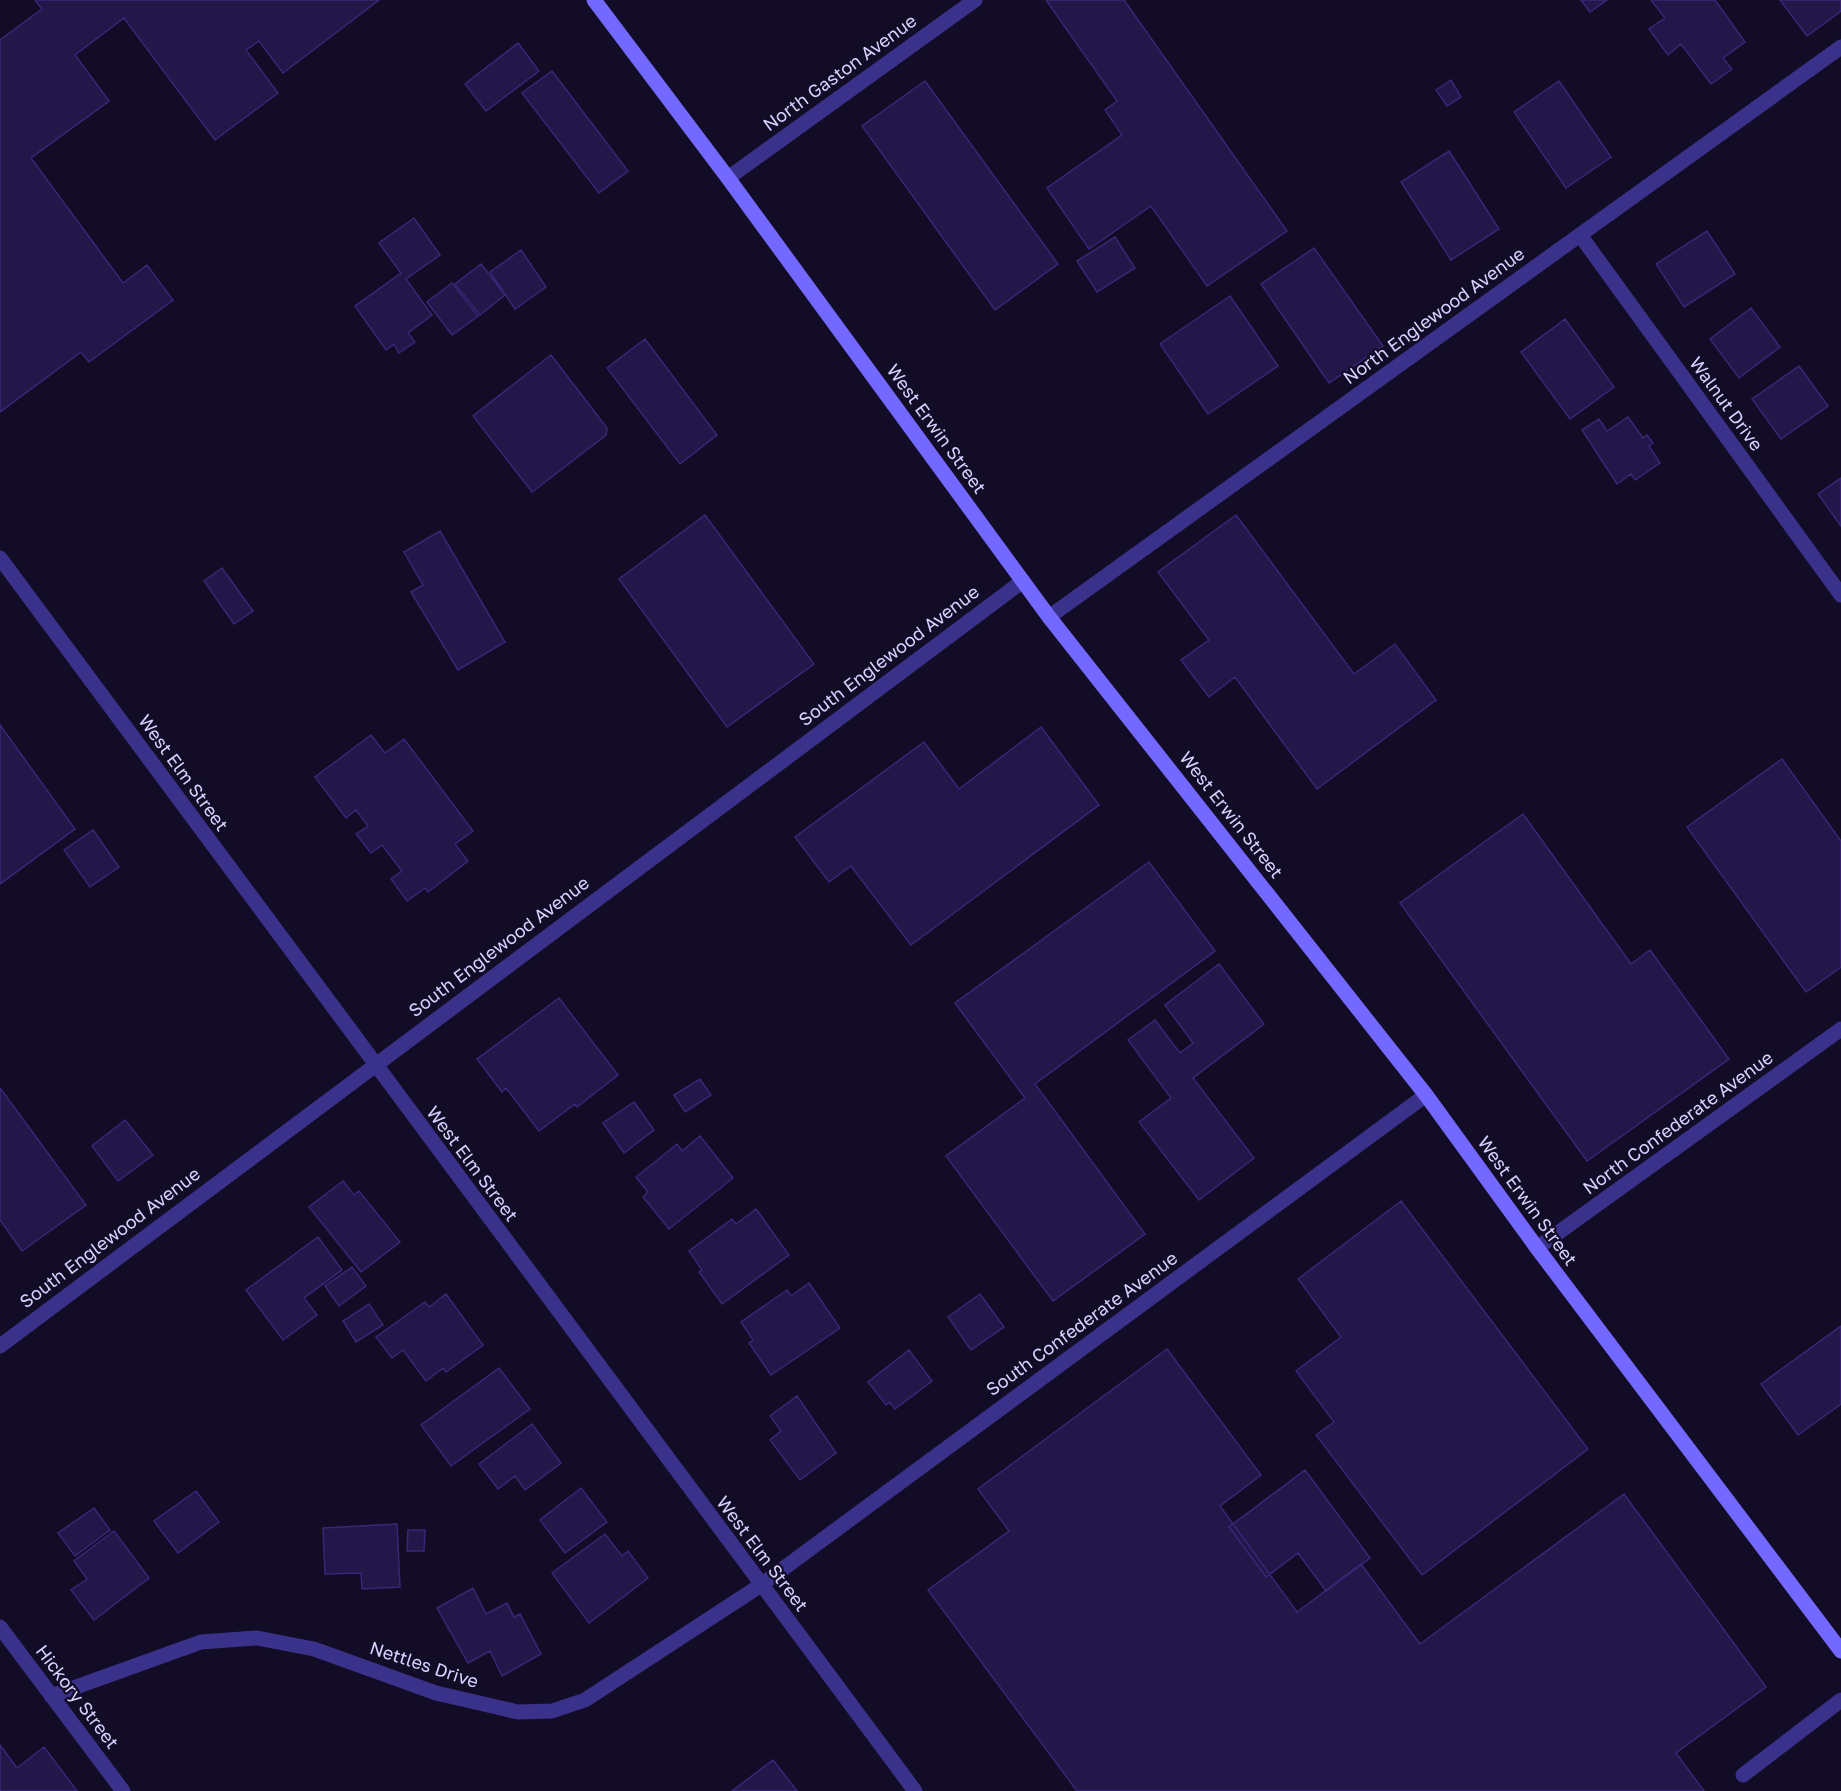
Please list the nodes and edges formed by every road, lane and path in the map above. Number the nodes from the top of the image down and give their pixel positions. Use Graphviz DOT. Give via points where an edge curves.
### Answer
graph roads {
  1 [pos="594,0"];
  2 [pos="975,0"];
  3 [pos="1841,47"];
  4 [pos="728,178"];
  5 [pos="1580,235"];
  6 [pos="0,558"];
  7 [pos="1023,580"];
  8 [pos="1841,595"];
  9 [pos="1050,617"];
  10 [pos="1841,1029"];
  11 [pos="373,1065"];
  12 [pos="1426,1095"];
  13 [pos="1538,1248"];
  14 [pos="0,1346"];
  15 [pos="761,1585"];
  16 [pos="0,1627"];
  17 [pos="1841,1651"];
  18 [pos="51,1696"];
  19 [pos="1841,1700"];
  20 [pos="1743,1775"];
  21 [pos="123,1791"];
  22 [pos="915,1791"];
  1 -- 4 [label="main road, West Erwin Street"];
  2 -- 4 [label="street, North Gaston Avenue"];
  3 -- 5 [label="street, North Englewood Avenue"];
  4 -- 7 [label="main road, West Erwin Street"];
  5 -- 8 [label="street, Walnut Drive"];
  5 -- 9 [label="street, North Englewood Avenue"];
  6 -- 11 [label="street, West Elm Street"];
  7 -- 9 [label="main road, West Erwin Street"];
  7 -- 11 [label="street, South Englewood Avenue"];
  9 -- 12 [label="main road, West Erwin Street"];
  10 -- 13 [label="street, North Confederate Avenue"];
  11 -- 14 [label="street, South Englewood Avenue"];
  11 -- 15 [label="street, West Elm Street"];
  12 -- 13 [label="main road, West Erwin Street"];
  12 -- 15 [label="street, South Confederate Avenue"];
  13 -- 17 [label="main road, West Erwin Street"];
  15 -- 18 [label="street, Nettles Drive" via="585,1700 552,1711 518,1712 436,1693 314,1648 257,1638 201,1642"];
  15 -- 22 [label="street, West Elm Street"];
  16 -- 18 [label="street, Hickory Street"];
  18 -- 21 [label="street, Hickory Street"];
  19 -- 20 [label="street"];
}
